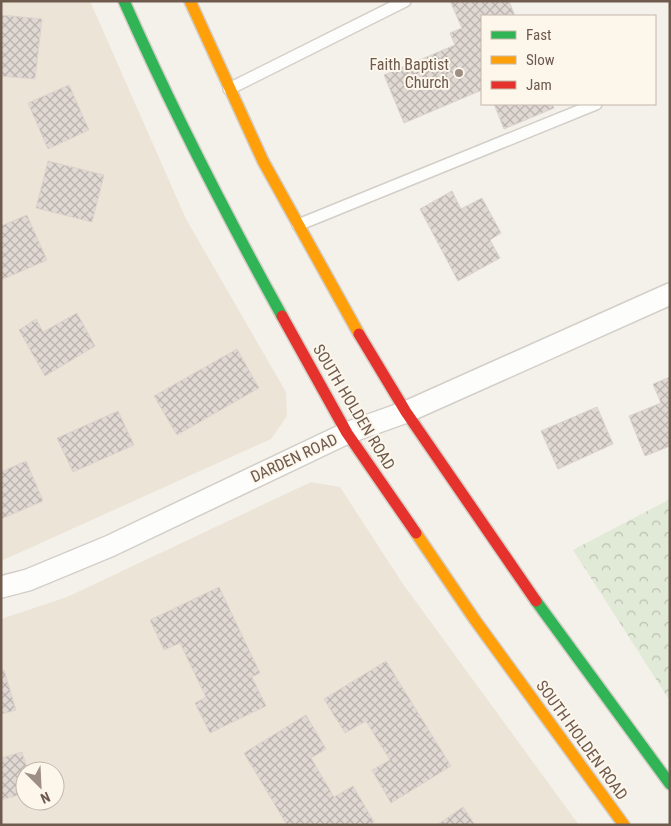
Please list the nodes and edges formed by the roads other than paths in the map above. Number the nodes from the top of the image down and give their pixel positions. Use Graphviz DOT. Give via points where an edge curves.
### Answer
graph roads {
  1 [pos="124,1"];
  2 [pos="190,1"];
  3 [pos="406,1"];
  4 [pos="229,89"];
  5 [pos="594,105"];
  6 [pos="298,225"];
  7 [pos="670,294"];
  8 [pos="406,412"];
  9 [pos="347,433"];
  10 [pos="1,587"];
  11 [pos="670,784"];
  12 [pos="624,825"];
  1 -- 9 [label="main road, SOUTH HOLDEN ROAD" via="173,110 226,215"];
  2 -- 4 [label="main road"];
  3 -- 4 [label="lane"];
  4 -- 6 [label="main road"];
  5 -- 6 [label="lane"];
  6 -- 8 [label="main road"];
  7 -- 8 [label="street, DARDEN ROAD"];
  8 -- 9 [label="street, DARDEN ROAD"];
  8 -- 11 [label="main road" via="526,587"];
  9 -- 10 [label="street, DARDEN ROAD" via="110,546 28,580"];
  9 -- 12 [label="main road, SOUTH HOLDEN ROAD" via="475,620"];
}
